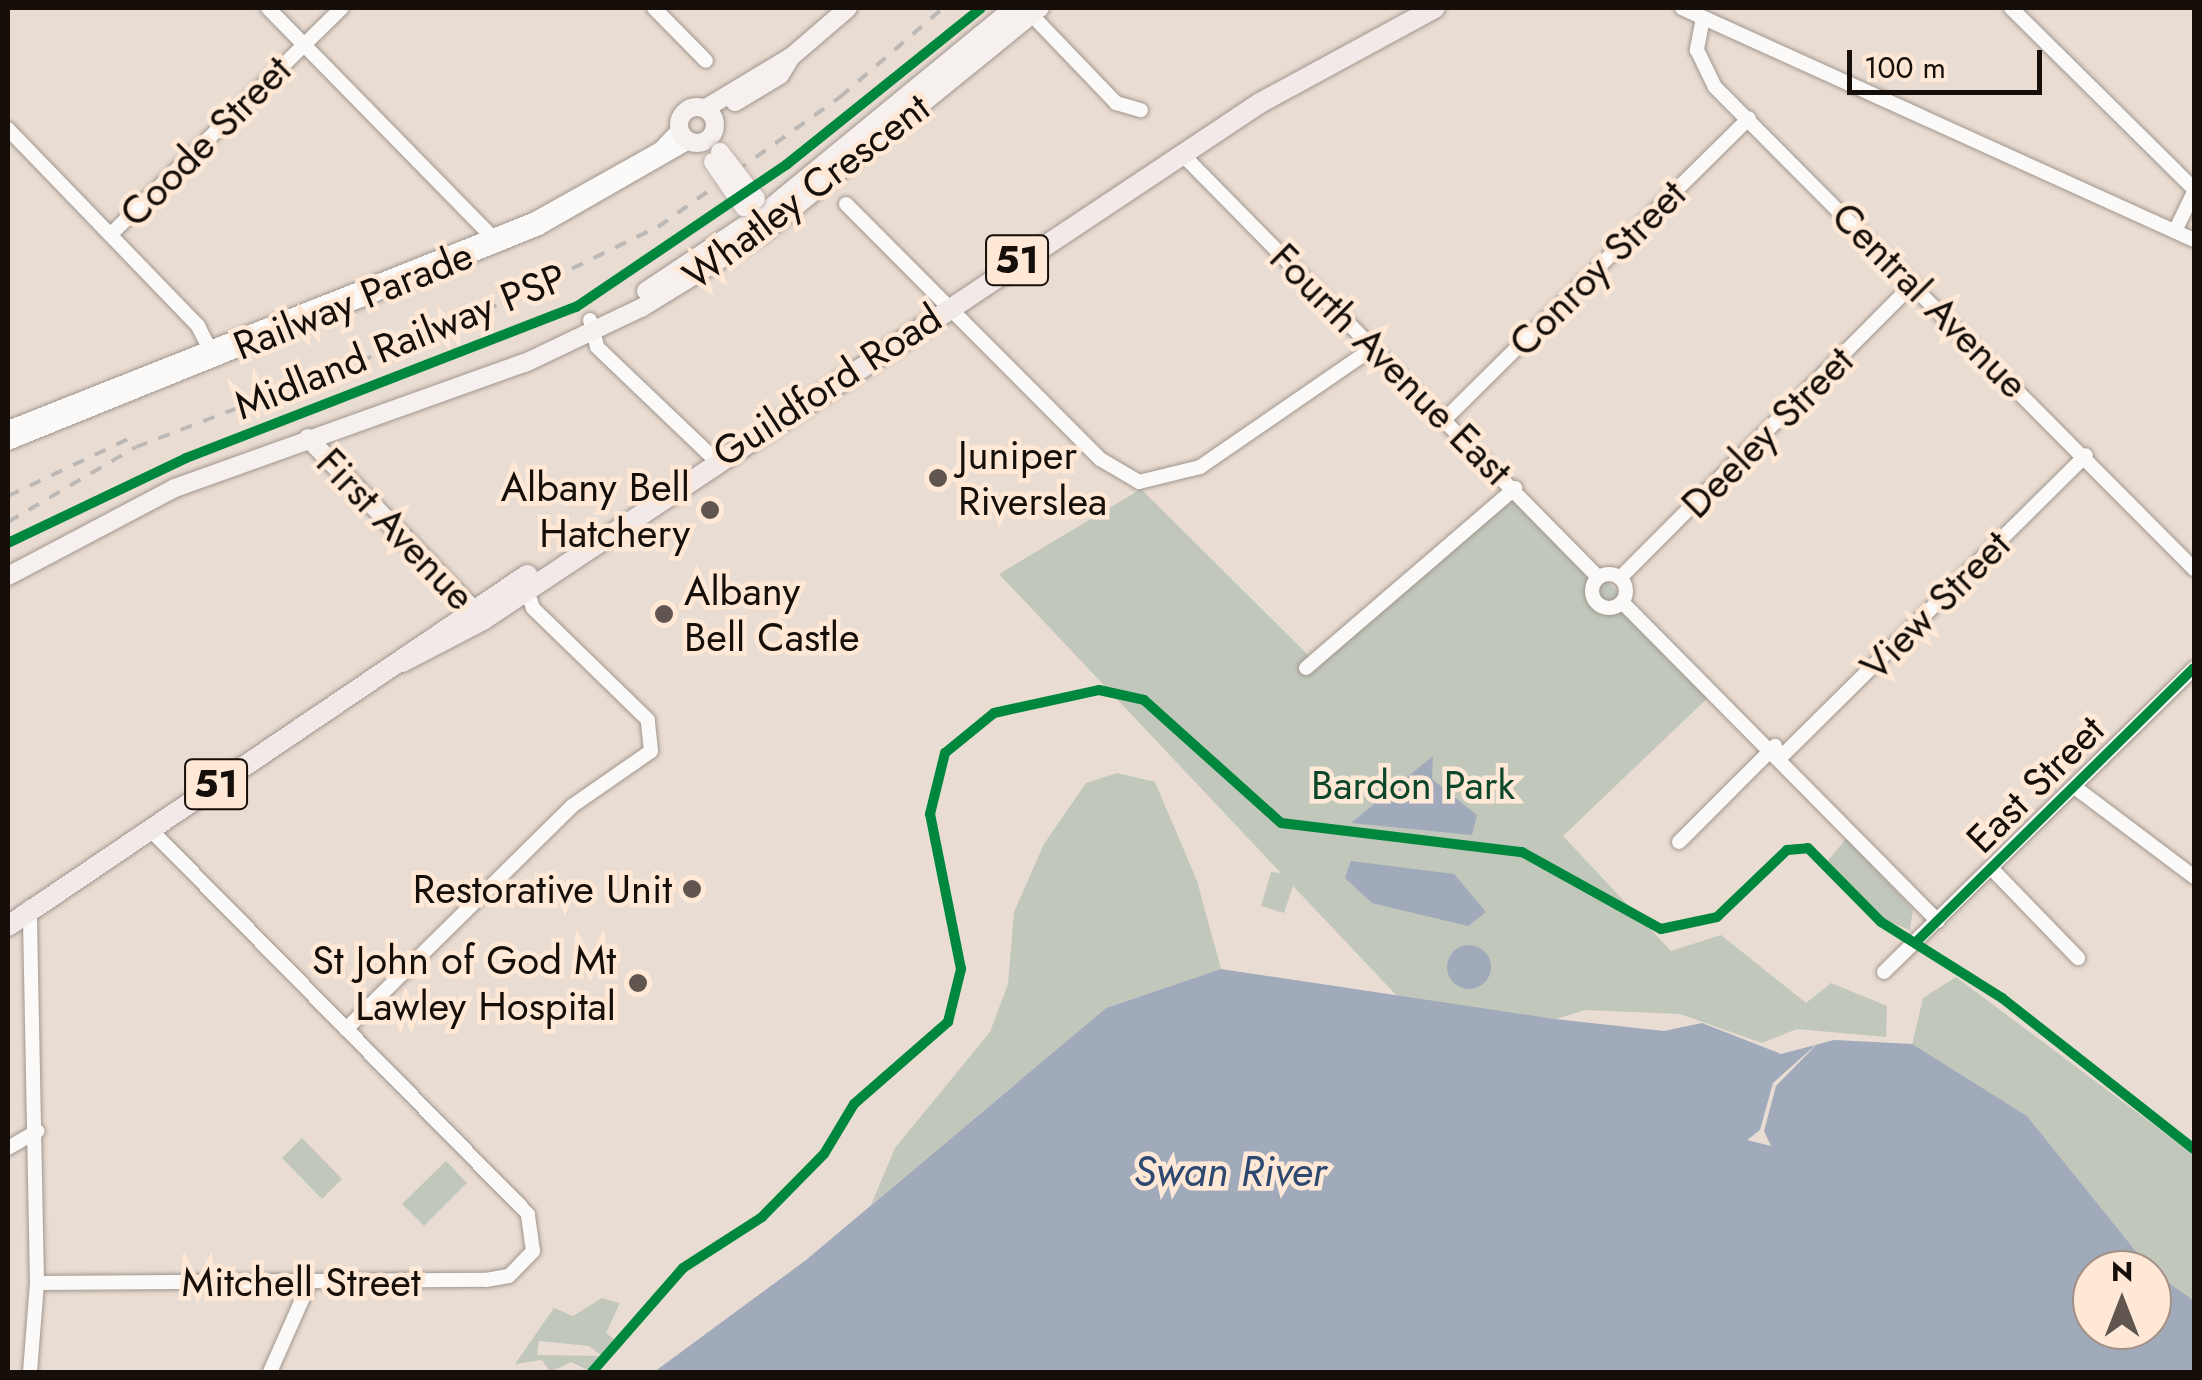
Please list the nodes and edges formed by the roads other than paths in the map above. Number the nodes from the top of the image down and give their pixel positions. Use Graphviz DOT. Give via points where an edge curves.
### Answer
graph roads {
  1 [pos="268,8"];
  2 [pos="342,8"];
  3 [pos="654,8"];
  4 [pos="848,8"];
  5 [pos="1012,8"];
  6 [pos="1435,8"];
  7 [pos="1682,8"];
  8 [pos="2011,8"];
  9 [pos="1032,10"];
  10 [pos="1704,18"];
  11 [pos="304,44"];
  12 [pos="706,61"];
  13 [pos="1141,110"];
  14 [pos="1748,118"];
  15 [pos="8,129"];
  16 [pos="704,136"];
  17 [pos="1182,153"];
  18 [pos="2194,190"];
  19 [pos="846,204"];
  20 [pos="759,216"];
  21 [pos="2175,231"];
  22 [pos="111,234"];
  23 [pos="492,237"];
  24 [pos="2194,240"];
  25 [pos="1913,284"];
  26 [pos="947,306"];
  27 [pos="596,326"];
  28 [pos="1373,348"];
  29 [pos="211,350"];
  30 [pos="612,356"];
  31 [pos="1446,418"];
  32 [pos="8,428"];
  33 [pos="308,438"];
  34 [pos="8,443"];
  35 [pos="2086,455"];
  36 [pos="714,459"];
  37 [pos="1515,488"];
  38 [pos="2194,569"];
  39 [pos="8,576"];
  40 [pos="1598,577"];
  41 [pos="1620,578"];
  42 [pos="527,582"];
  43 [pos="1622,602"];
  44 [pos="479,614"];
  45 [pos="1306,668"];
  46 [pos="2194,668"];
  47 [pos="1779,751"];
  48 [pos="2076,788"];
  49 [pos="149,828"];
  50 [pos="1678,842"];
  51 [pos="1992,869"];
  52 [pos="2194,878"];
  53 [pos="30,906"];
  54 [pos="8,916"];
  55 [pos="1938,921"];
  56 [pos="8,926"];
  57 [pos="2078,958"];
  58 [pos="1884,972"];
  59 [pos="346,1028"];
  60 [pos="37,1131"];
  61 [pos="8,1148"];
  62 [pos="37,1283"];
  63 [pos="310,1284"];
  64 [pos="30,1372"];
  65 [pos="270,1372"];
  1 -- 11 [label="street"];
  2 -- 11 [label="street, Coode Street"];
  3 -- 12 [label="street"];
  4 -- 16 [label="main road, Railway Parade"];
  5 -- 20 [label="main road, Whatley Crescent"];
  6 -- 17 [label="highway, Guildford Road / 51"];
  7 -- 10 [label="street"];
  8 -- 18 [label="street"];
  9 -- 13 [label="street" via="1116,103"];
  9 -- 20 [label="main road, Whatley Crescent"];
  10 -- 14 [label="street, Central Avenue" via="1703,71"];
  10 -- 21 [label="street"];
  11 -- 22 [label="street, Coode Street"];
  11 -- 23 [label="street"];
  14 -- 25 [label="street, Central Avenue"];
  14 -- 31 [label="street, Conroy Street"];
  15 -- 22 [label="street"];
  16 -- 20 [label="main road, bridge"];
  16 -- 23 [label="street, Railway Parade" via="594,201"];
  17 -- 26 [label="highway, Guildford Road / 51"];
  17 -- 28 [label="street, Fourth Avenue East"];
  18 -- 21 [label="street"];
  19 -- 26 [label="street"];
  20 -- 27 [label="main road, Whatley Crescent"];
  21 -- 24 [label="street"];
  22 -- 29 [label="street"];
  23 -- 29 [label="street, Railway Parade" via="284,337"];
  25 -- 35 [label="street, Central Avenue"];
  25 -- 41 [label="street, Deeley Street"];
  26 -- 28 [label="street" via="1100,459 1139,482 1200,467"];
  26 -- 36 [label="highway, Guildford Road / 51"];
  27 -- 30 [label="street"];
  27 -- 30 [label="street"];
  27 -- 33 [label="main road, Whatley Crescent"];
  28 -- 31 [label="street, Fourth Avenue East"];
  29 -- 32 [label="street, Railway Parade"];
  29 -- 34 [label="street, Railway Parade"];
  30 -- 36 [label="street"];
  31 -- 37 [label="street, Fourth Avenue East"];
  33 -- 39 [label="main road, Whatley Crescent" via="112,516"];
  33 -- 44 [label="main road, First Avenue"];
  35 -- 38 [label="street, Central Avenue"];
  35 -- 47 [label="street, View Street"];
  36 -- 42 [label="highway, Guildford Road / 51"];
  37 -- 40 [label="street, Fourth Avenue East"];
  37 -- 45 [label="street"];
  40 -- 41 [label="street"];
  40 -- 43 [label="street, Fourth Avenue East" via="1595,600"];
  41 -- 43 [label="street"];
  42 -- 44 [label="highway, Guildford Road / 51"];
  42 -- 59 [label="street" via="567,642 648,720 652,752 572,806"];
  43 -- 47 [label="street"];
  44 -- 49 [label="highway, Guildford Road / 51"];
  46 -- 48 [label="street, East Street"];
  47 -- 50 [label="street, View Street"];
  47 -- 55 [label="street"];
  48 -- 51 [label="street, East Street"];
  48 -- 52 [label="street"];
  49 -- 53 [label="highway, Guildford Road / 51"];
  49 -- 59 [label="street"];
  51 -- 55 [label="street, East Street"];
  51 -- 57 [label="street"];
  53 -- 54 [label="highway, Guildford Road / 51"];
  53 -- 56 [label="highway, Guildford Road / 51"];
  53 -- 60 [label="street"];
  55 -- 58 [label="street, East Street"];
  59 -- 63 [label="street, Mitchell Street" via="528,1214 533,1233 525,1267 509,1276"];
  60 -- 61 [label="street"];
  60 -- 62 [label="street"];
  62 -- 63 [label="street, Mitchell Street"];
  62 -- 64 [label="street"];
  63 -- 65 [label="street"];
}
